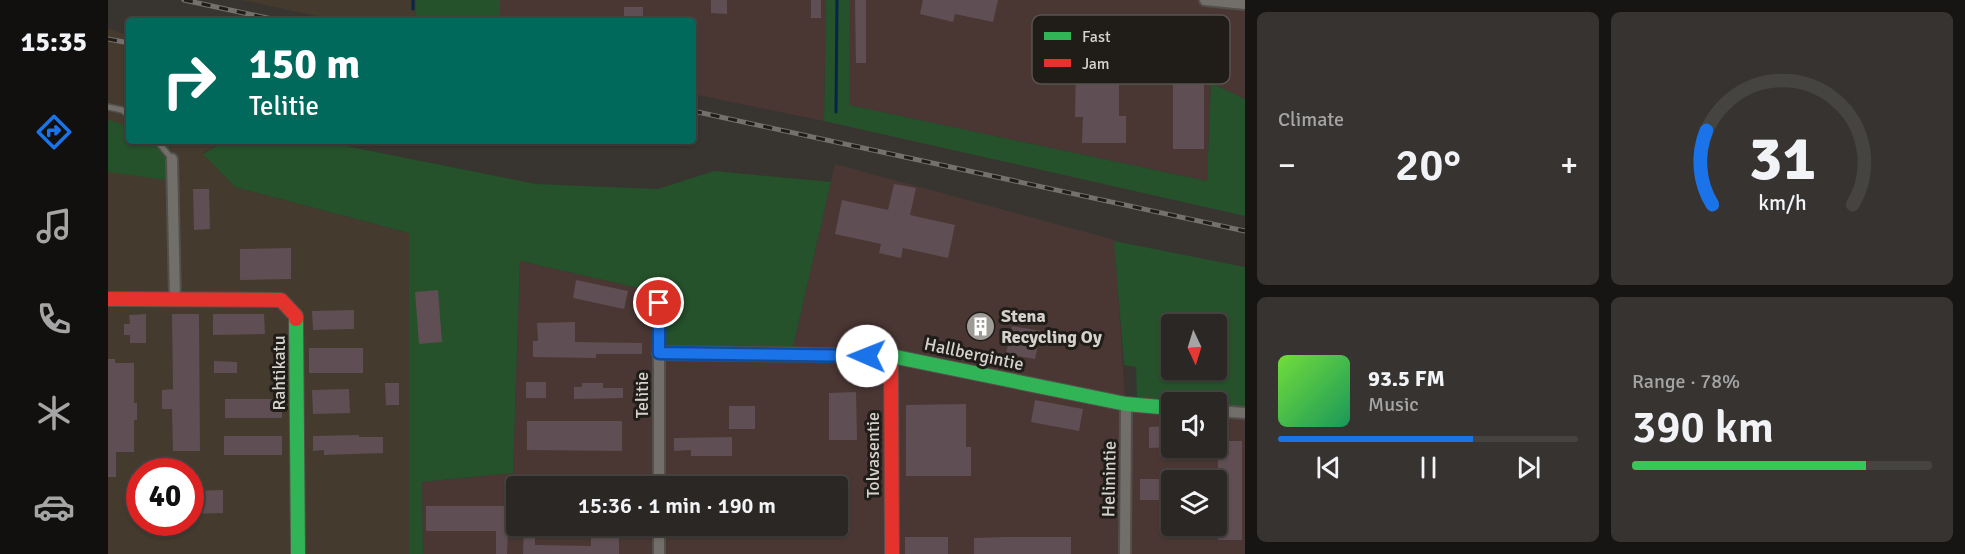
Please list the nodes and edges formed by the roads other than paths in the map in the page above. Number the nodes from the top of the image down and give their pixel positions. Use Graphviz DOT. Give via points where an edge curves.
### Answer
graph roads {
  1 [pos="1204,0"];
  2 [pos="1245,4"];
  3 [pos="108,107"];
  4 [pos="126,113"];
  5 [pos="160,144"];
  6 [pos="172,159"];
  7 [pos="175,299"];
  8 [pos="108,300"];
  9 [pos="659,303"];
  10 [pos="659,353"];
  11 [pos="891,356"];
  12 [pos="1126,404"];
  13 [pos="1161,407"];
  14 [pos="1227,412"];
  15 [pos="1245,414"];
  16 [pos="659,476"];
  17 [pos="659,536"];
  18 [pos="298,554"];
  19 [pos="659,554"];
  20 [pos="892,554"];
  21 [pos="1125,554"];
  1 -- 2 [label="street"];
  3 -- 4 [label="lane"];
  5 -- 6 [label="lane"];
  6 -- 7 [label="street"];
  7 -- 8 [label="street, Rahtikatu"];
  7 -- 18 [label="street, Rahtikatu" via="281,300 296,316"];
  9 -- 10 [label="street, Telitie"];
  10 -- 11 [label="street, Hallbergintie"];
  10 -- 16 [label="street, Telitie"];
  11 -- 12 [label="street, Hallbergintie"];
  11 -- 20 [label="street, Tolvasentie"];
  12 -- 13 [label="street, Hallbergintie"];
  12 -- 21 [label="street, Helinintie"];
  14 -- 15 [label="street"];
  17 -- 19 [label="street"];
}
